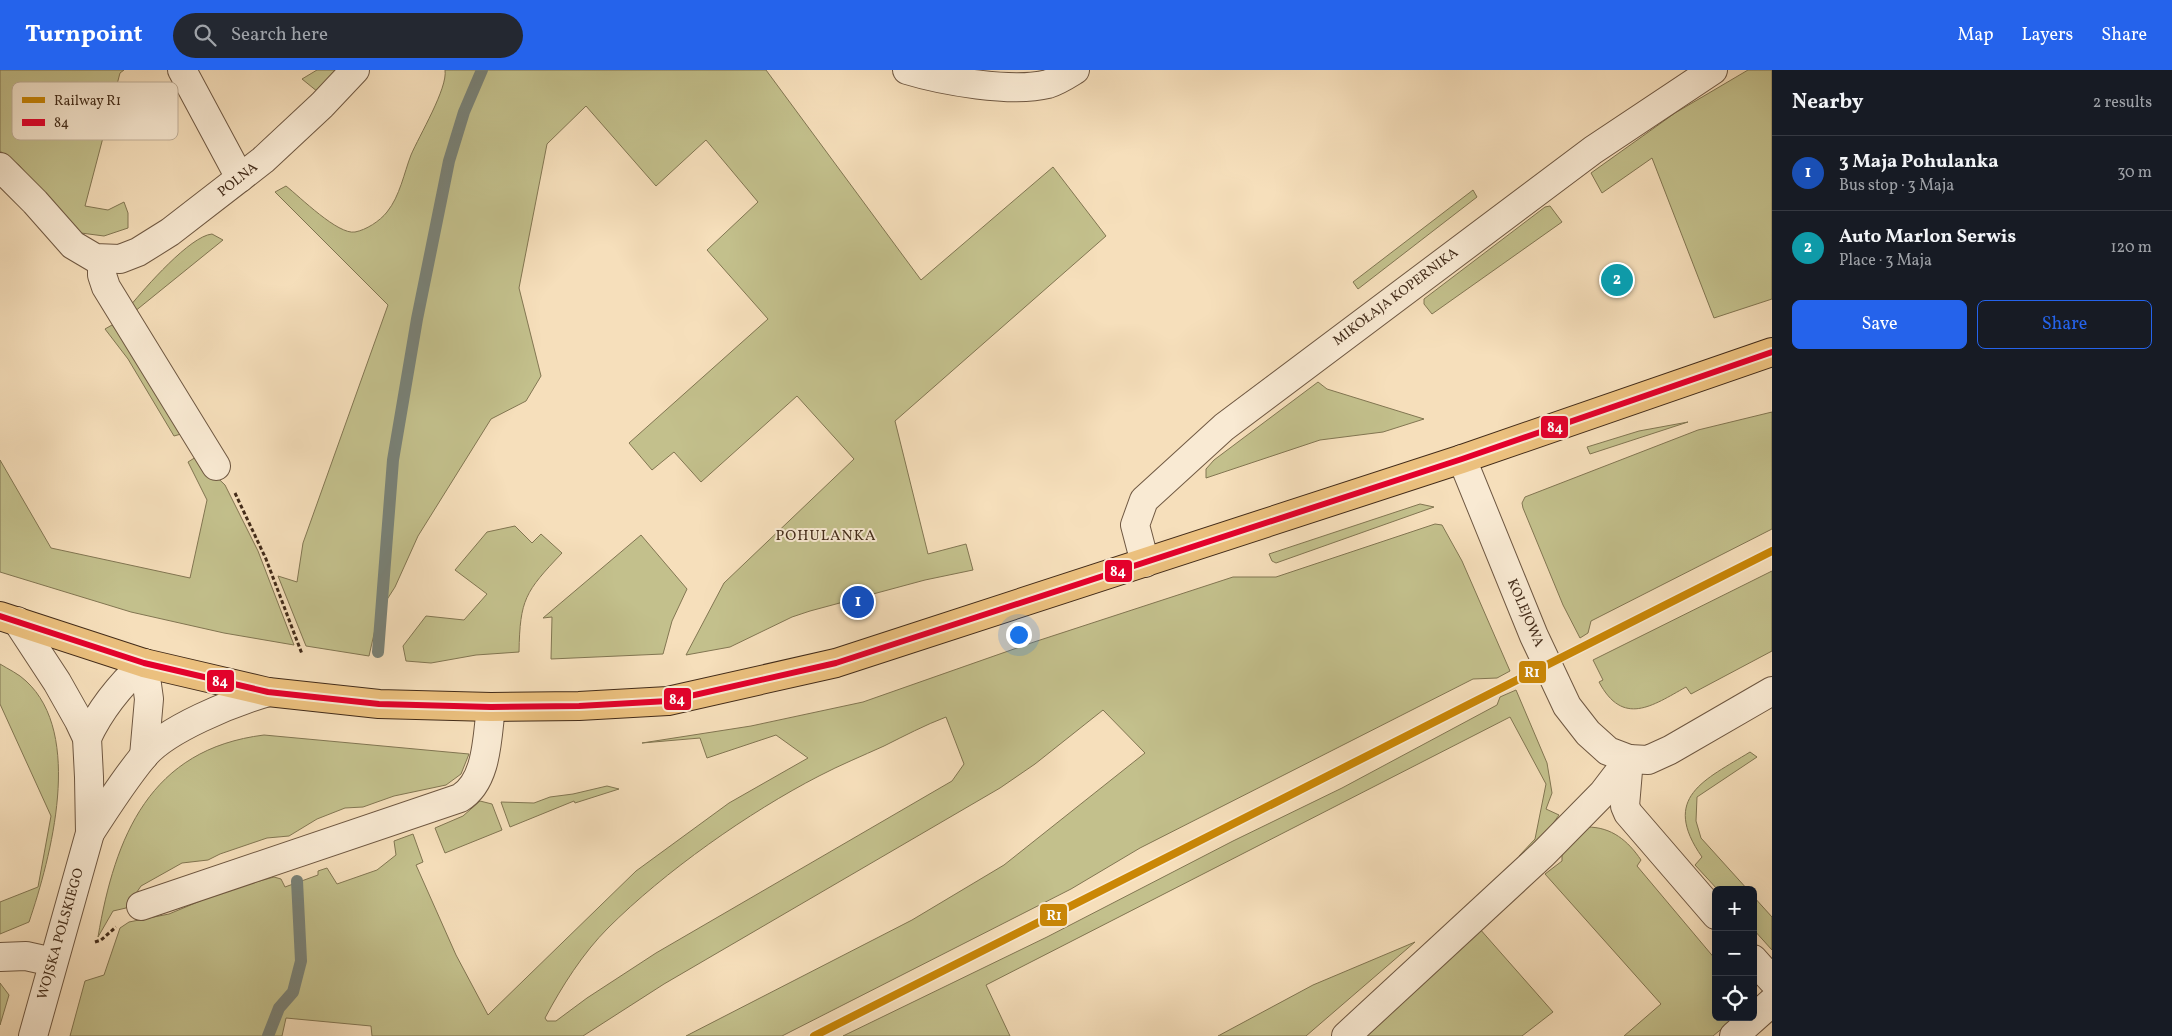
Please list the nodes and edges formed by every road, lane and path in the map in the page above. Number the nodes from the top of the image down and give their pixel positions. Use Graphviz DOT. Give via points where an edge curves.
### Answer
graph roads {
  1 [pos="182,70"];
  2 [pos="355,70"];
  3 [pos="907,70"];
  4 [pos="1075,70"];
  5 [pos="1712,70"];
  6 [pos="0,167"];
  7 [pos="240,178"];
  8 [pos="102,259"];
  9 [pos="1772,352"];
  10 [pos="1462,459"];
  11 [pos="216,466"];
  12 [pos="1145,562"];
  13 [pos="8,618"];
  14 [pos="302,654"];
  15 [pos="144,663"];
  16 [pos="1772,691"];
  17 [pos="268,692"];
  18 [pos="492,707"];
  19 [pos="87,738"];
  20 [pos="144,756"];
  21 [pos="1630,759"];
  22 [pos="90,833"];
  23 [pos="141,906"];
  24 [pos="1712,910"];
  25 [pos="117,927"];
  26 [pos="90,942"];
  27 [pos="0,957"];
  28 [pos="53,962"];
  29 [pos="1757,963"];
  30 [pos="1772,980"];
  31 [pos="1772,1002"];
  32 [pos="33,1036"];
  33 [pos="1346,1036"];
  34 [pos="1734,1036"];
  1 -- 7 [label="street"];
  2 -- 7 [label="street, POLNA" via="278,147"];
  3 -- 4 [label="street" via="957,82 1024,86 1048,84"];
  5 -- 12 [label="street, MIKOŁAJA KOPERNIKA" via="1593,150 1224,427 1188,458 1144,500 1135,525"];
  6 -- 8 [label="street, POLNA" via="73,245"];
  7 -- 8 [label="street, POLNA" via="154,242 120,260"];
  8 -- 11 [label="street" via="106,287"];
  9 -- 10 [label="main road"];
  10 -- 12 [label="main road"];
  10 -- 21 [label="street, KOLEJOWA" via="1534,636 1567,706 1588,733 1608,751"];
  11 -- 14 [label="path" via="235,492 262,550"];
  12 -- 18 [label="main road" via="836,663 668,701"];
  13 -- 15 [label="main road"];
  13 -- 19 [label="street, WOJSKA POLSKIEGO" via="57,682"];
  15 -- 17 [label="main road"];
  15 -- 19 [label="street" via="105,706"];
  15 -- 20 [label="street" via="149,699"];
  16 -- 21 [label="street, KOLEJOWA" via="1670,750 1648,760"];
  17 -- 18 [label="main road" via="379,704"];
  17 -- 20 [label="street, WOJSKA POLSKIEGO" via="237,701 202,718"];
  18 -- 23 [label="street" via="479,774 470,791 460,798"];
  19 -- 22 [label="street, WOJSKA POLSKIEGO"];
  20 -- 22 [label="street, WOJSKA POLSKIEGO"];
  21 -- 24 [label="street" via="1628,813"];
  21 -- 33 [label="street" via="1603,794 1543,854"];
  22 -- 28 [label="street, WOJSKA POLSKIEGO"];
  25 -- 26 [label="path" via="101,940"];
  27 -- 28 [label="street" via="26,956"];
  28 -- 32 [label="street, WOJSKA POLSKIEGO"];
  29 -- 30 [label="street"];
  31 -- 34 [label="street"];
}
